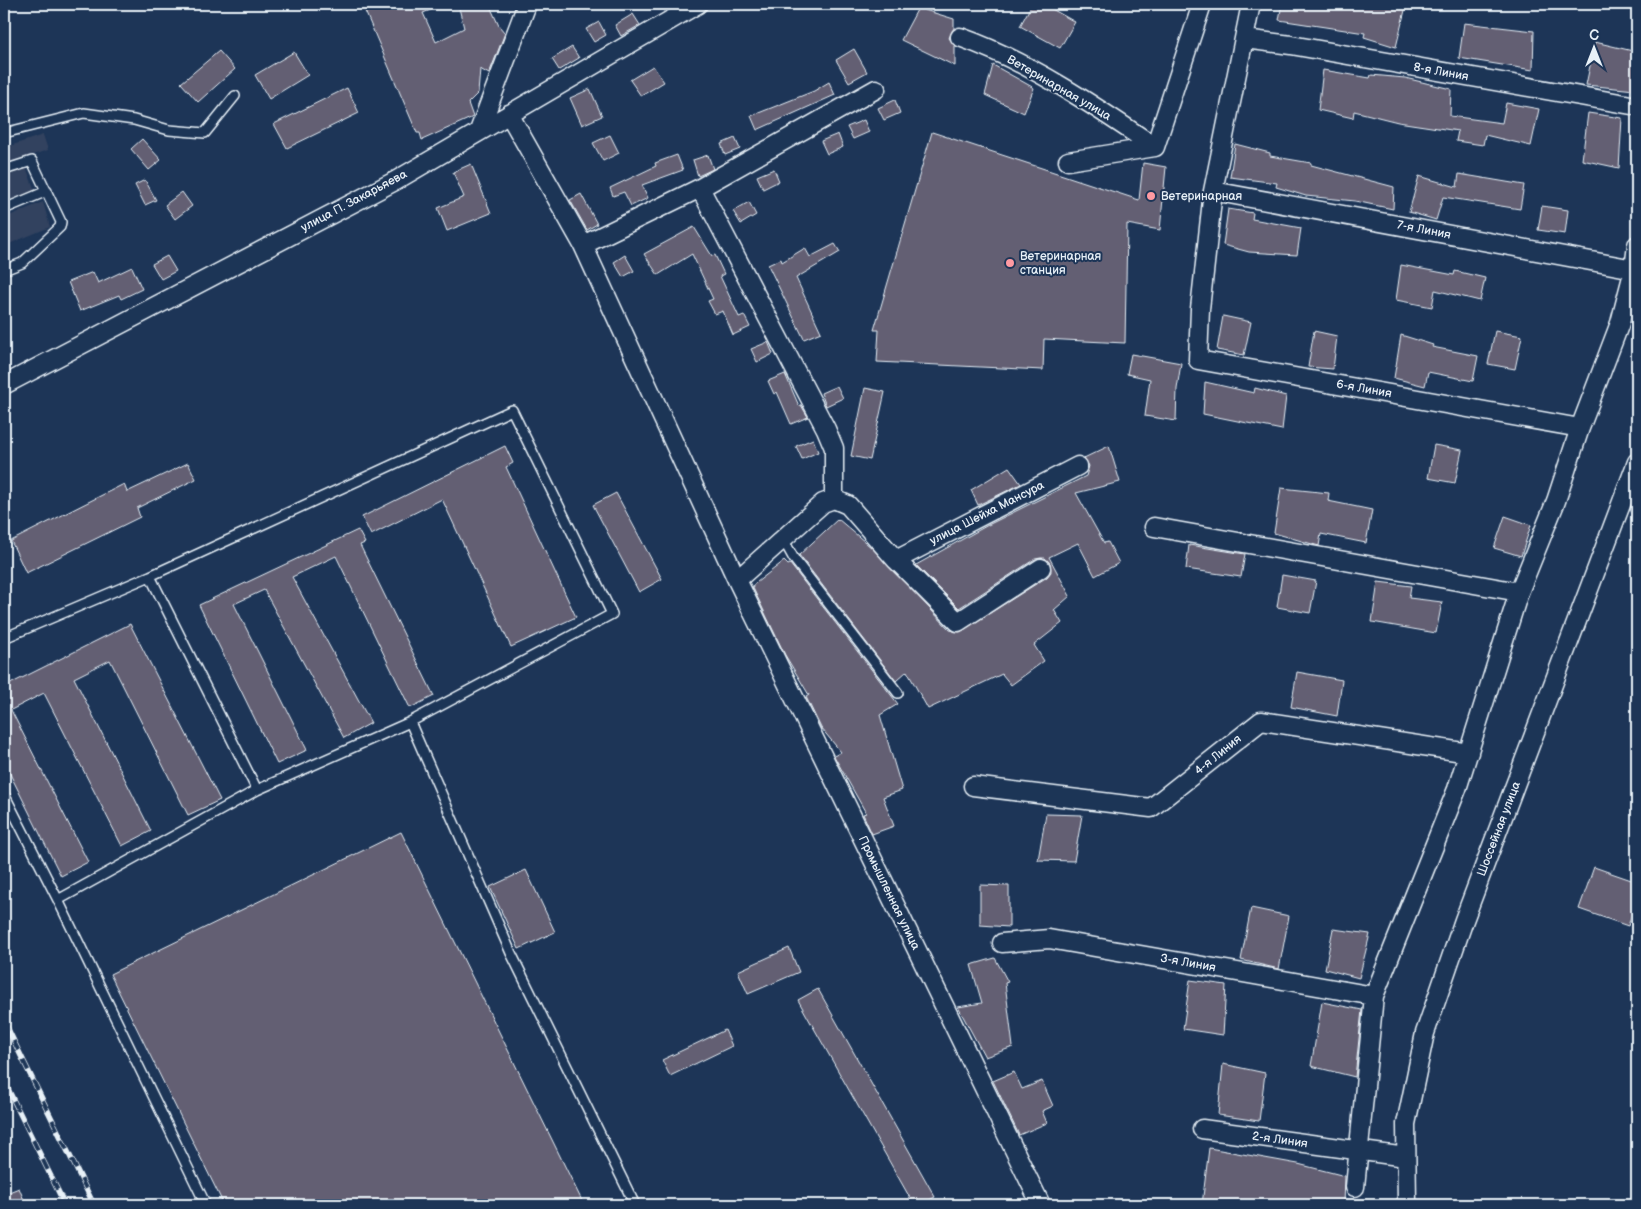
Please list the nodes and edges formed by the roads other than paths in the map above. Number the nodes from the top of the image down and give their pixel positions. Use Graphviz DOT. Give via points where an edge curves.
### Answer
graph roads {
  1 [pos="527,4"];
  2 [pos="698,4"];
  3 [pos="1202,4"];
  4 [pos="1251,4"];
  5 [pos="960,37"];
  6 [pos="1245,39"];
  7 [pos="876,88"];
  8 [pos="235,96"];
  9 [pos="1637,106"];
  10 [pos="509,114"];
  11 [pos="479,131"];
  12 [pos="4,133"];
  13 [pos="1155,147"];
  14 [pos="1068,161"];
  15 [pos="4,170"];
  16 [pos="700,188"];
  17 [pos="47,191"];
  18 [pos="1213,191"];
  19 [pos="4,209"];
  20 [pos="583,245"];
  21 [pos="1637,245"];
  22 [pos="4,270"];
  23 [pos="1634,270"];
  24 [pos="4,385"];
  25 [pos="1580,428"];
  26 [pos="1637,462"];
  27 [pos="1078,466"];
  28 [pos="834,499"];
  29 [pos="1154,527"];
  30 [pos="783,539"];
  31 [pos="896,560"];
  32 [pos="1041,568"];
  33 [pos="150,576"];
  34 [pos="737,580"];
  35 [pos="1519,592"];
  36 [pos="4,638"];
  37 [pos="898,693"];
  38 [pos="410,722"];
  39 [pos="1468,753"];
  40 [pos="973,786"];
  41 [pos="257,790"];
  42 [pos="4,794"];
  43 [pos="58,900"];
  44 [pos="1002,943"];
  45 [pos="1374,996"];
  46 [pos="1202,1129"];
  47 [pos="1358,1150"];
  48 [pos="1406,1157"];
  49 [pos="1355,1187"];
  50 [pos="206,1205"];
  51 [pos="635,1205"];
  52 [pos="1041,1205"];
  53 [pos="1407,1205"];
  1 -- 11 [label="street"];
  2 -- 10 [label="street, улица П. Закарьяева"];
  3 -- 13 [label="street"];
  4 -- 6 [label="street"];
  5 -- 13 [label="street, Ветеринарная улица" via="1047,79"];
  6 -- 9 [label="street, 8-я Линия"];
  6 -- 18 [label="street"];
  7 -- 16 [label="street"];
  8 -- 12 [label="lane" via="205,133 169,130 134,120 84,113"];
  10 -- 11 [label="street, улица П. Закарьяева"];
  10 -- 20 [label="street, Промышленная улица"];
  11 -- 24 [label="street, улица П. Закарьяева" via="394,181"];
  13 -- 14 [label="street"];
  15 -- 17 [label="lane" via="32,161"];
  16 -- 20 [label="street"];
  16 -- 28 [label="street" via="829,435 836,464"];
  17 -- 19 [label="lane"];
  17 -- 22 [label="lane" via="62,222 60,227 22,263"];
  18 -- 23 [label="street, 7-я Линия"];
  18 -- 25 [label="street, 6-я Линия" via="1200,309 1198,360"];
  20 -- 34 [label="street, Промышленная улица"];
  21 -- 23 [label="street"];
  23 -- 25 [label="street" via="1620,323"];
  25 -- 35 [label="street" via="1556,501"];
  26 -- 48 [label="street, Шоссейная улица" via="1464,920 1425,1033 1406,1124"];
  27 -- 31 [label="street, улица Шейха Мансура"];
  28 -- 30 [label="street" via="823,503"];
  28 -- 31 [label="street" via="848,505"];
  29 -- 35 [label="street"];
  30 -- 34 [label="street"];
  30 -- 37 [label="lane" via="794,559"];
  31 -- 32 [label="street" via="958,622"];
  33 -- 36 [label="lane"];
  33 -- 38 [label="lane" via="512,410 612,614"];
  33 -- 41 [label="lane"];
  34 -- 52 [label="street, Промышленная улица"];
  35 -- 39 [label="street"];
  38 -- 41 [label="lane"];
  38 -- 51 [label="lane" via="511,953"];
  39 -- 40 [label="street, 4-я Линия" via="1261,721 1151,808"];
  39 -- 45 [label="street" via="1457,789"];
  41 -- 43 [label="lane"];
  42 -- 43 [label="lane"];
  43 -- 50 [label="lane"];
  44 -- 45 [label="street, 3-я Линия" via="1049,939"];
  45 -- 47 [label="street"];
  46 -- 47 [label="street, 2-я Линия"];
  47 -- 48 [label="street, 2-я Линия"];
  47 -- 49 [label="street"];
  48 -- 53 [label="street, Шоссейная улица"];
}
